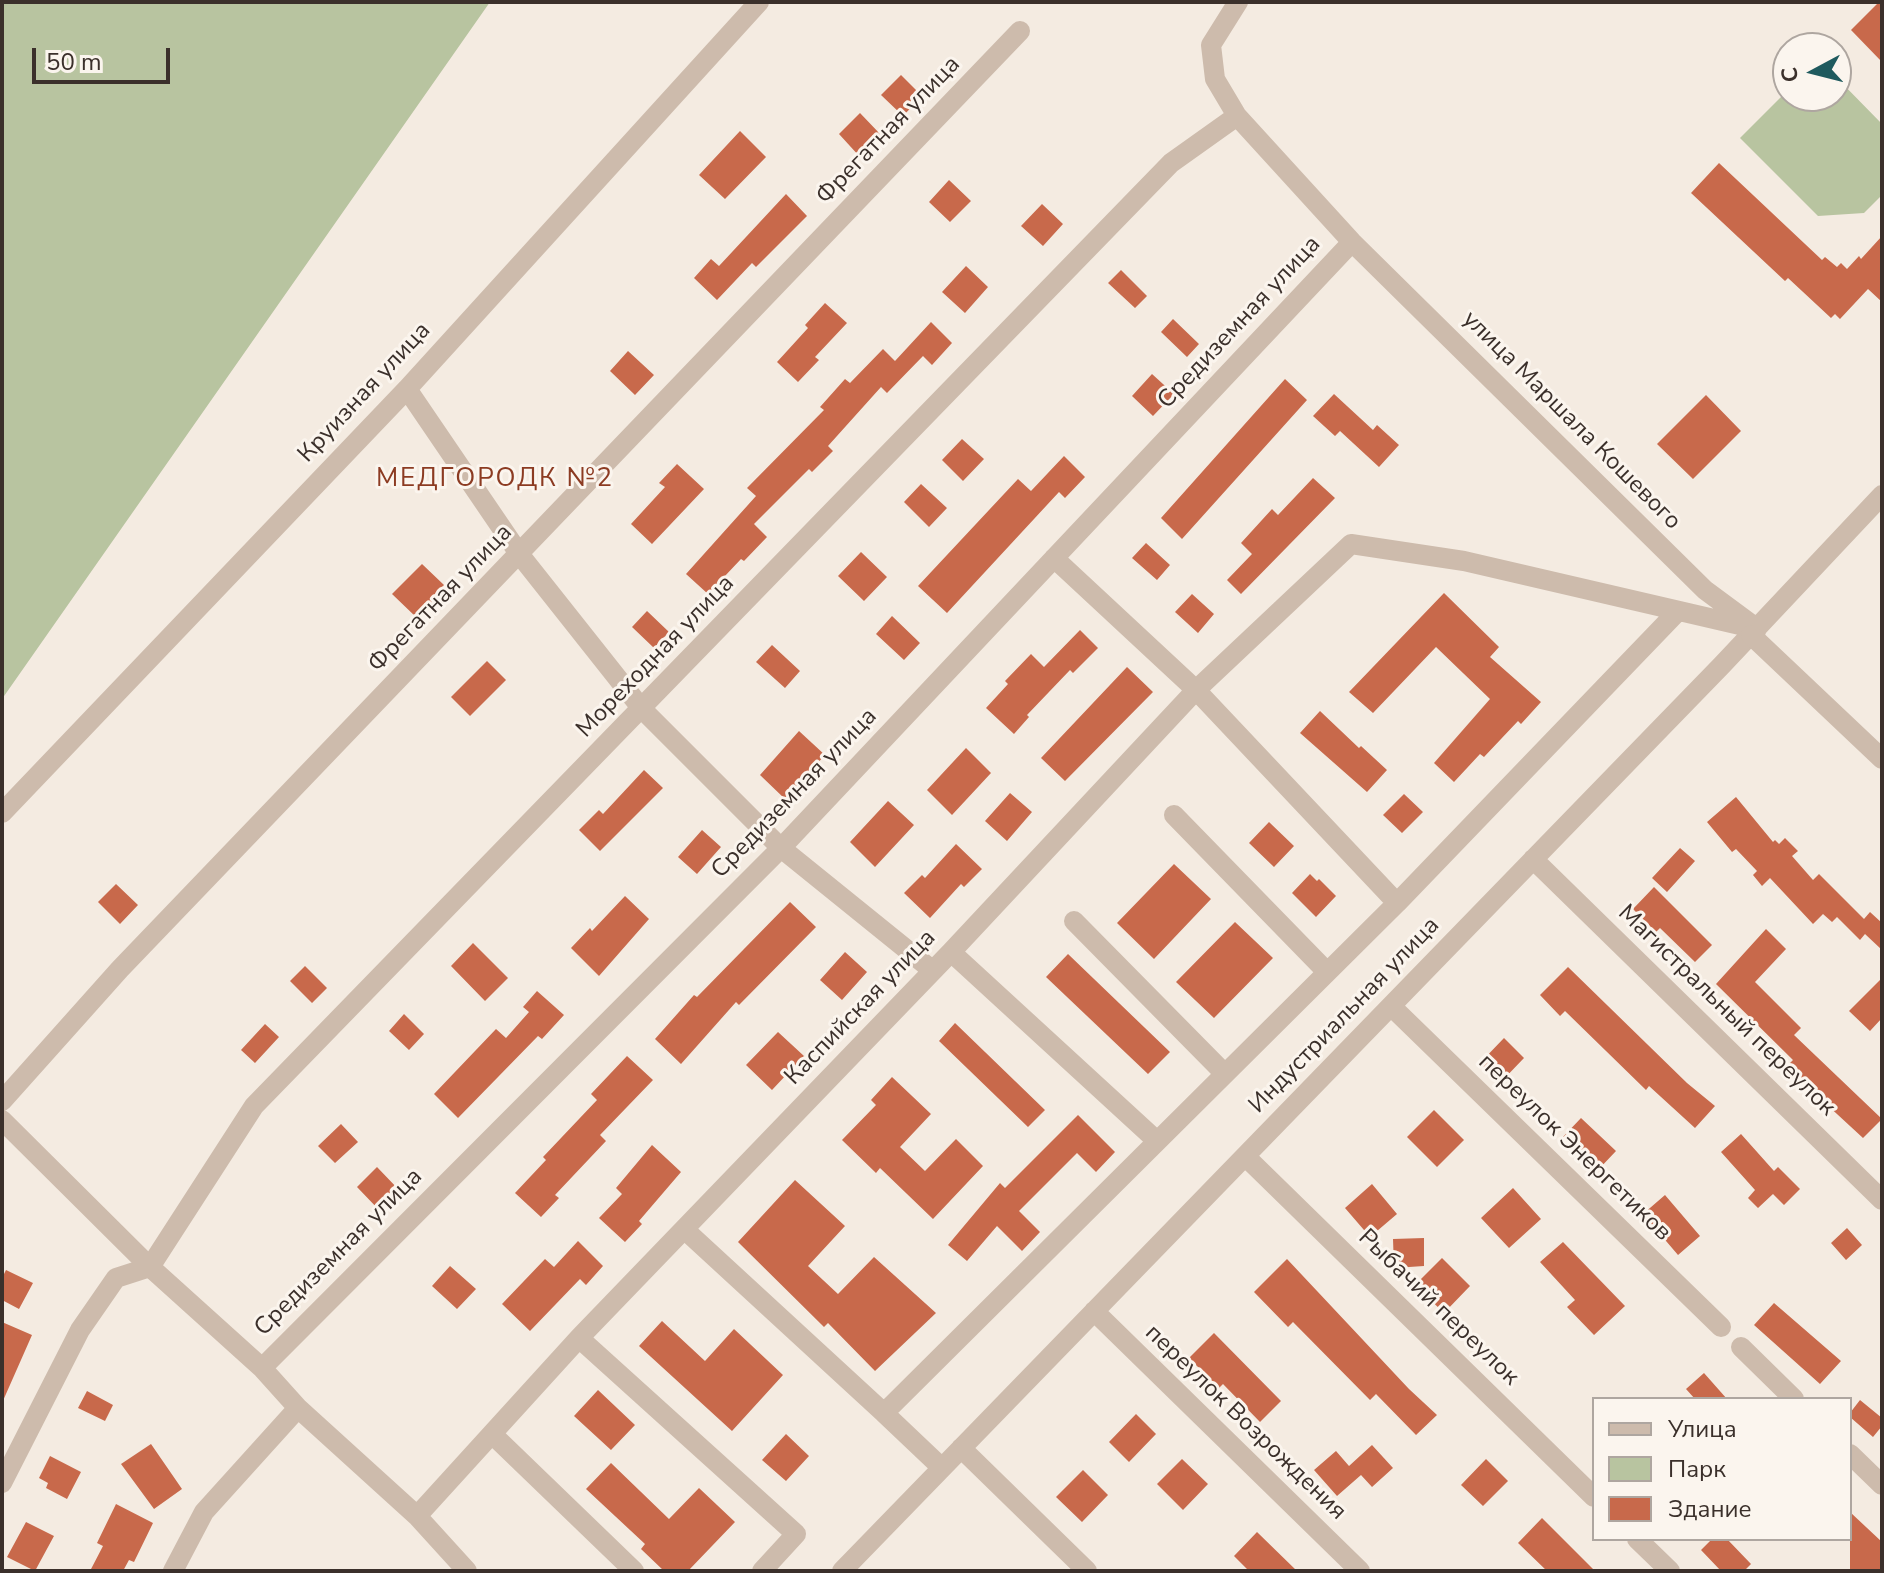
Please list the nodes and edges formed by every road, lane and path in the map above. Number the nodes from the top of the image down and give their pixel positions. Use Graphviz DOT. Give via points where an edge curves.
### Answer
graph roads {
  1 [pos="759,2"];
  2 [pos="1238,2"];
  3 [pos="1020,31"];
  4 [pos="1237,116"];
  5 [pos="1352,242"];
  6 [pos="407,389"];
  7 [pos="1882,495"];
  8 [pos="520,555"];
  9 [pos="1054,558"];
  10 [pos="1678,611"];
  11 [pos="1754,632"];
  12 [pos="1196,690"];
  13 [pos="642,709"];
  14 [pos="1882,750"];
  15 [pos="1882,759"];
  16 [pos="2,813"];
  17 [pos="1174,815"];
  18 [pos="781,848"];
  19 [pos="1533,859"];
  20 [pos="1397,903"];
  21 [pos="1074,921"];
  22 [pos="951,952"];
  23 [pos="932,970"];
  24 [pos="1327,972"];
  25 [pos="1391,1006"];
  26 [pos="1225,1074"];
  27 [pos="2,1101"];
  28 [pos="2,1120"];
  29 [pos="1157,1141"];
  30 [pos="1245,1156"];
  31 [pos="1882,1200"];
  32 [pos="684,1229"];
  33 [pos="150,1267"];
  34 [pos="1094,1311"];
  35 [pos="1721,1327"];
  36 [pos="579,1338"];
  37 [pos="1741,1347"];
  38 [pos="262,1368"];
  39 [pos="1792,1397"];
  40 [pos="298,1408"];
  41 [pos="884,1413"];
  42 [pos="492,1434"];
  43 [pos="961,1448"];
  44 [pos="1852,1456"];
  45 [pos="942,1468"];
  46 [pos="2,1483"];
  47 [pos="1882,1485"];
  48 [pos="1592,1495"];
  49 [pos="417,1516"];
  50 [pos="1639,1541"];
  51 [pos="173,1571"];
  52 [pos="467,1571"];
  53 [pos="634,1571"];
  54 [pos="762,1571"];
  55 [pos="842,1571"];
  56 [pos="1087,1571"];
  57 [pos="1360,1571"];
  58 [pos="1670,1571"];
  1 -- 6 [label="street, Круизная улица"];
  2 -- 4 [label="street, улица Маршала Кошевого" via="1211,45 1215,79"];
  3 -- 8 [label="street, Фрегатная улица"];
  4 -- 5 [label="street, улица Маршала Кошевого"];
  4 -- 13 [label="street, Мореходная улица" via="1171,163"];
  5 -- 9 [label="street, Средиземная улица"];
  5 -- 11 [label="street, улица Маршала Кошевого"];
  6 -- 8 [label="street"];
  6 -- 16 [label="street, Круизная улица"];
  7 -- 11 [label="street, Индустриальная улица"];
  8 -- 13 [label="street"];
  8 -- 27 [label="street, Фрегатная улица" via="120,969"];
  9 -- 12 [label="street"];
  9 -- 18 [label="street, Средиземная улица"];
  10 -- 11 [label="street"];
  10 -- 12 [label="street, Каспийская улица" via="1464,561 1351,544"];
  10 -- 20 [label="street"];
  11 -- 14 [label="street, улица Маршала Кошевого"];
  11 -- 15 [label="street, улица Маршала Кошевого"];
  11 -- 19 [label="street, Индустриальная улица"];
  12 -- 20 [label="street"];
  12 -- 22 [label="street, Каспийская улица"];
  13 -- 18 [label="street"];
  13 -- 33 [label="street, Мореходная улица" via="254,1106"];
  17 -- 24 [label="street"];
  18 -- 23 [label="street"];
  18 -- 38 [label="street, Средиземная улица"];
  19 -- 25 [label="street, Индустриальная улица"];
  19 -- 31 [label="street, Магистральный переулок"];
  20 -- 24 [label="street"];
  21 -- 26 [label="street"];
  22 -- 23 [label="street, Каспийская улица"];
  22 -- 29 [label="street"];
  23 -- 32 [label="street, Каспийская улица"];
  24 -- 26 [label="street"];
  25 -- 30 [label="street, Индустриальная улица"];
  25 -- 35 [label="street, переулок Энергетиков"];
  26 -- 29 [label="street"];
  28 -- 33 [label="street"];
  29 -- 41 [label="street"];
  30 -- 34 [label="street, Индустриальная улица"];
  30 -- 48 [label="street, Рыбачий переулок"];
  32 -- 36 [label="street, Каспийская улица"];
  32 -- 41 [label="street"];
  33 -- 38 [label="street"];
  33 -- 46 [label="street" via="116,1278 80,1330"];
  34 -- 43 [label="street, Индустриальная улица"];
  34 -- 57 [label="street, переулок Возрождения"];
  36 -- 42 [label="street, Каспийская улица"];
  36 -- 54 [label="street" via="796,1534"];
  37 -- 39 [label="street"];
  38 -- 40 [label="street"];
  40 -- 49 [label="street"];
  40 -- 51 [label="street" via="204,1512"];
  41 -- 45 [label="street"];
  42 -- 49 [label="street, Каспийская улица"];
  42 -- 53 [label="street"];
  43 -- 45 [label="street, Индустриальная улица"];
  43 -- 56 [label="street"];
  44 -- 47 [label="street"];
  45 -- 55 [label="street, Индустриальная улица"];
  49 -- 52 [label="street"];
  50 -- 58 [label="street"];
}
